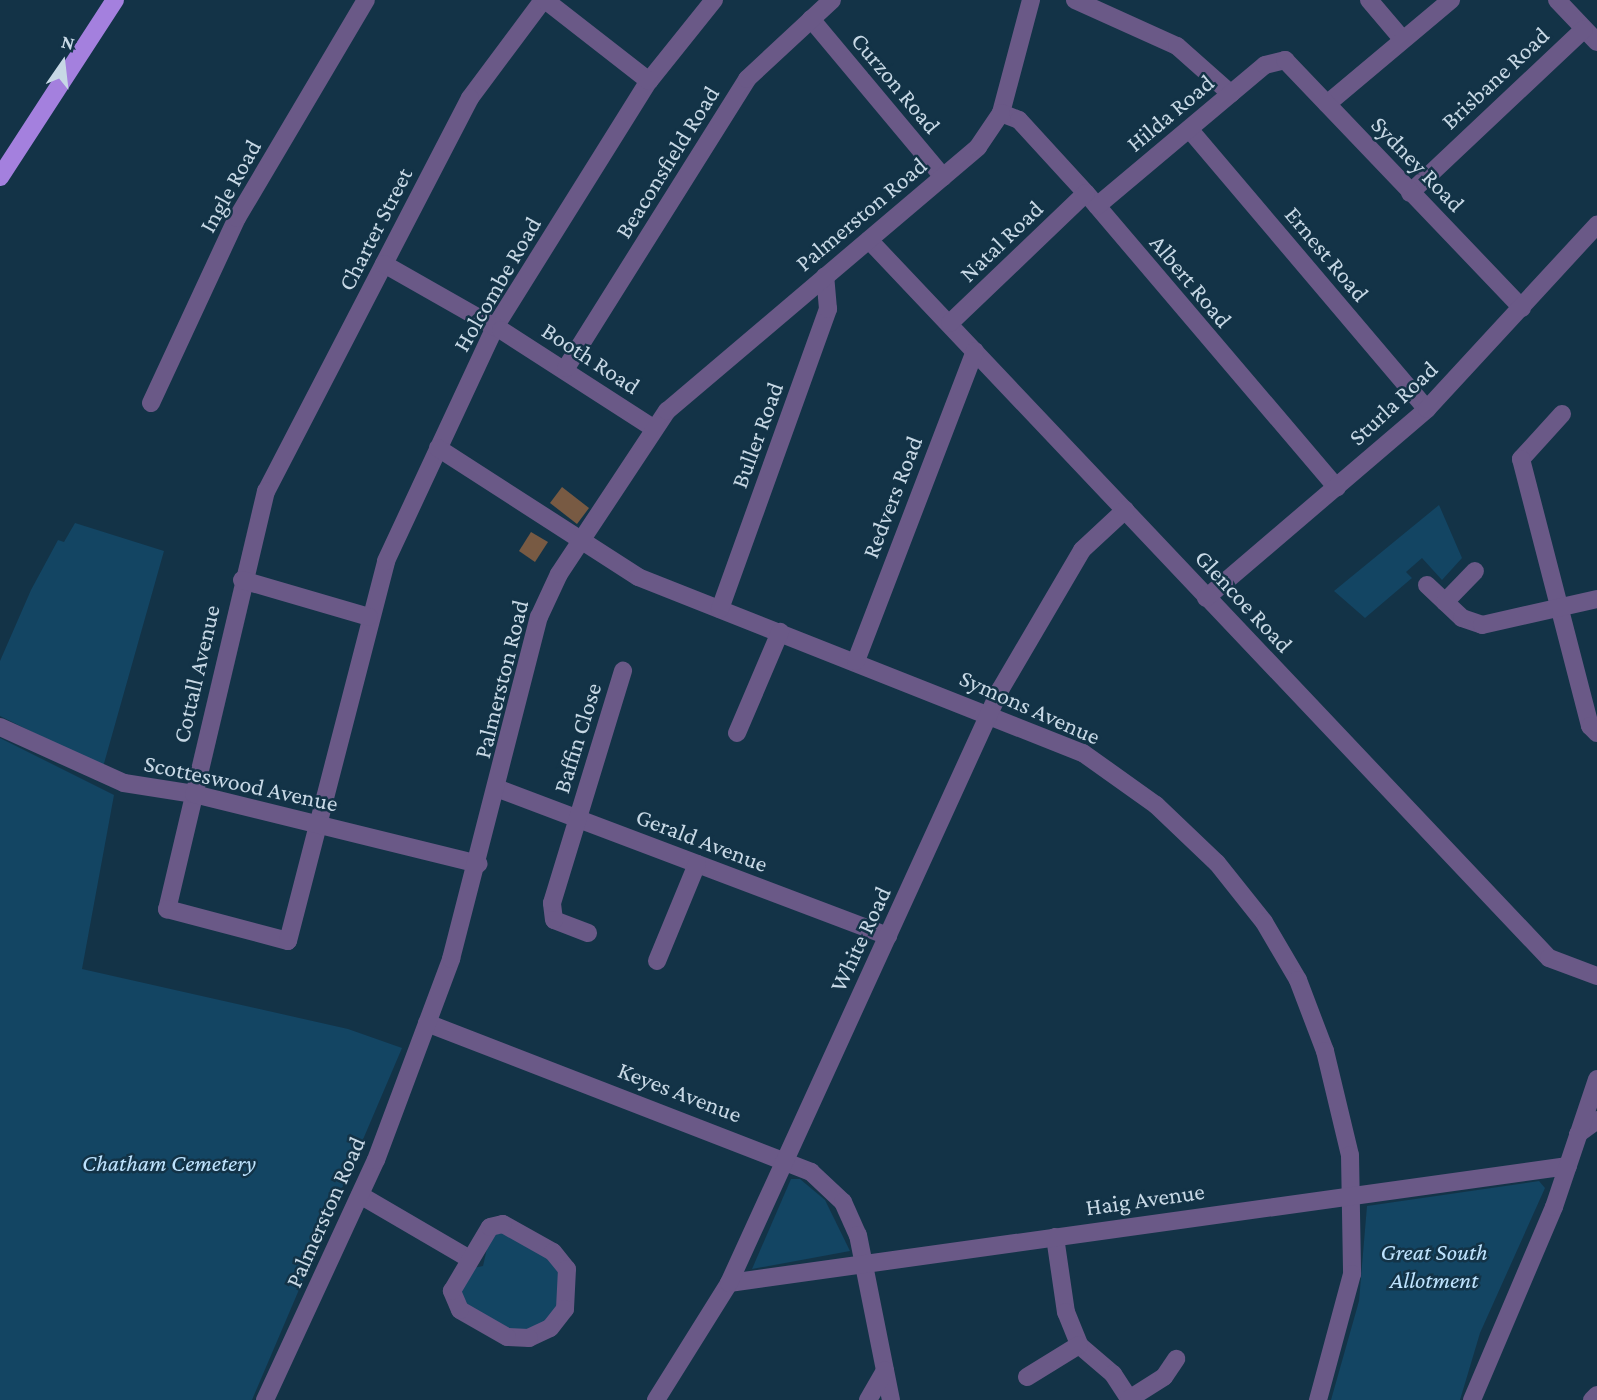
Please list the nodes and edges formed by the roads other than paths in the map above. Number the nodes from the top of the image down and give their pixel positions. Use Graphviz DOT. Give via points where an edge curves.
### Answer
graph roads {
  1 [pos="115,0"];
  2 [pos="366,0"];
  3 [pos="544,0"];
  4 [pos="714,0"];
  5 [pos="832,0"];
  6 [pos="1031,0"];
  7 [pos="1075,0"];
  8 [pos="1369,0"];
  9 [pos="1451,0"];
  10 [pos="1557,0"];
  11 [pos="811,19"];
  12 [pos="1584,29"];
  13 [pos="1403,40"];
  14 [pos="1597,42"];
  15 [pos="1276,59"];
  16 [pos="649,81"];
  17 [pos="1231,94"];
  18 [pos="1327,104"];
  19 [pos="1001,113"];
  20 [pos="1190,130"];
  21 [pos="0,177"];
  22 [pos="943,177"];
  23 [pos="1410,192"];
  24 [pos="1091,200"];
  25 [pos="1597,225"];
  26 [pos="869,240"];
  27 [pos="384,264"];
  28 [pos="825,276"];
  29 [pos="1522,308"];
  30 [pos="950,323"];
  31 [pos="498,328"];
  32 [pos="975,351"];
  33 [pos="566,368"];
  34 [pos="151,403"];
  35 [pos="1427,409"];
  36 [pos="1562,414"];
  37 [pos="653,428"];
  38 [pos="438,448"];
  39 [pos="1337,488"];
  40 [pos="266,491"];
  41 [pos="1125,510"];
  42 [pos="579,541"];
  43 [pos="1475,571"];
  44 [pos="242,580"];
  45 [pos="1427,585"];
  46 [pos="1206,598"];
  47 [pos="1597,599"];
  48 [pos="1445,602"];
  49 [pos="1560,607"];
  50 [pos="720,609"];
  51 [pos="369,617"];
  52 [pos="780,632"];
  53 [pos="856,661"];
  54 [pos="623,671"];
  55 [pos="990,713"];
  56 [pos="0,727"];
  57 [pos="737,733"];
  58 [pos="1597,733"];
  59 [pos="499,789"];
  60 [pos="194,794"];
  61 [pos="578,819"];
  62 [pos="319,824"];
  63 [pos="479,864"];
  64 [pos="697,864"];
  65 [pos="589,933"];
  66 [pos="888,936"];
  67 [pos="288,942"];
  68 [pos="657,961"];
  69 [pos="1597,976"];
  70 [pos="427,1023"];
  71 [pos="1597,1079"];
  72 [pos="1597,1120"];
  73 [pos="1578,1134"];
  74 [pos="787,1159"];
  75 [pos="1568,1166"];
  76 [pos="360,1195"];
  77 [pos="1352,1195"];
  78 [pos="1055,1237"];
  79 [pos="468,1258"];
  80 [pos="864,1264"];
  81 [pos="729,1283"];
  82 [pos="1079,1345"];
  83 [pos="1176,1359"];
  84 [pos="885,1370"];
  85 [pos="1027,1377"];
  86 [pos="1597,1395"];
  87 [pos="1129,1399"];
  88 [pos="265,1400"];
  89 [pos="656,1400"];
  90 [pos="868,1400"];
  91 [pos="891,1400"];
  92 [pos="1318,1400"];
  93 [pos="1472,1400"];
  94 [pos="1592,1400"];
  1 -- 21 [label="main road"];
  2 -- 34 [label="street, Ingle Road" via="237,218"];
  3 -- 16 [label="street"];
  3 -- 27 [label="street, Charter Street" via="470,98"];
  4 -- 16 [label="street, Holcombe Road"];
  5 -- 11 [label="street, Beaconsfield Road"];
  6 -- 19 [label="street, Palmerston Road"];
  7 -- 17 [label="street" via="1177,46"];
  8 -- 13 [label="street"];
  9 -- 13 [label="street"];
  10 -- 12 [label="street"];
  11 -- 22 [label="street, Curzon Road"];
  11 -- 33 [label="street, Beaconsfield Road" via="747,79"];
  12 -- 14 [label="street"];
  12 -- 23 [label="street, Brisbane Road"];
  13 -- 18 [label="street"];
  15 -- 17 [label="street, Hilda Road"];
  15 -- 18 [label="street, Sydney Road" via="1285,60"];
  16 -- 31 [label="street, Holcombe Road"];
  17 -- 20 [label="street, Hilda Road"];
  18 -- 23 [label="street, Sydney Road"];
  19 -- 22 [label="street, Palmerston Road" via="987,138"];
  19 -- 24 [label="street, Albert Road" via="1019,120"];
  20 -- 24 [label="street, Hilda Road"];
  20 -- 35 [label="street, Ernest Road"];
  22 -- 26 [label="street, Palmerston Road"];
  23 -- 29 [label="street, Sydney Road"];
  24 -- 30 [label="street, Natal Road"];
  24 -- 39 [label="street, Albert Road"];
  25 -- 29 [label="street, Sturla Road"];
  26 -- 28 [label="street, Palmerston Road"];
  26 -- 30 [label="street, Glencoe Road"];
  27 -- 31 [label="street, Booth Road"];
  27 -- 40 [label="street, Charter Street"];
  28 -- 37 [label="street, Palmerston Road" via="690,389"];
  28 -- 50 [label="street, Buller Road" via="828,309"];
  29 -- 35 [label="street, Sturla Road"];
  30 -- 32 [label="street, Glencoe Road"];
  31 -- 33 [label="street, Booth Road"];
  31 -- 38 [label="street, Holcombe Road"];
  32 -- 41 [label="street, Glencoe Road"];
  32 -- 53 [label="street, Redvers Road"];
  33 -- 37 [label="street, Booth Road"];
  35 -- 39 [label="street, Sturla Road"];
  36 -- 49 [label="street" via="1521,459"];
  37 -- 42 [label="street, Palmerston Road"];
  38 -- 42 [label="street, Symons Avenue"];
  38 -- 51 [label="street, Holcombe Road" via="386,561"];
  39 -- 46 [label="street, Sturla Road"];
  40 -- 44 [label="street, Cottall Avenue"];
  41 -- 46 [label="street, Glencoe Road"];
  41 -- 55 [label="street, White Road" via="1077,556"];
  42 -- 50 [label="street, Symons Avenue" via="638,578"];
  42 -- 59 [label="street, Palmerston Road" via="539,617"];
  43 -- 48 [label="street"];
  44 -- 51 [label="street"];
  44 -- 60 [label="street, Cottall Avenue"];
  45 -- 48 [label="street"];
  46 -- 69 [label="street, Glencoe Road" via="1549,958"];
  47 -- 49 [label="street"];
  48 -- 49 [label="street" via="1462,618 1482,625"];
  49 -- 58 [label="street" via="1590,726"];
  50 -- 52 [label="street, Symons Avenue"];
  51 -- 62 [label="street, Holcombe Road"];
  52 -- 53 [label="street, Symons Avenue"];
  52 -- 57 [label="street"];
  53 -- 55 [label="street, Symons Avenue"];
  54 -- 61 [label="street, Baffin Close"];
  55 -- 66 [label="street, White Road"];
  55 -- 77 [label="street, Symons Avenue" via="1083,752 1127,783 1217,863 1264,922 1298,980 1325,1051 1350,1155"];
  56 -- 60 [label="street, Scotteswood Avenue" via="124,783"];
  59 -- 61 [label="street, Gerald Avenue"];
  59 -- 63 [label="street, Palmerston Road"];
  60 -- 62 [label="street, Scotteswood Avenue"];
  60 -- 67 [label="street, Cottall Avenue" via="167,909"];
  61 -- 64 [label="street, Gerald Avenue"];
  61 -- 65 [label="street, Baffin Close" via="552,903 554,920"];
  62 -- 63 [label="street, Scotteswood Avenue"];
  62 -- 67 [label="street, Holcombe Road"];
  63 -- 70 [label="street, Palmerston Road"];
  64 -- 66 [label="street, Gerald Avenue"];
  64 -- 68 [label="street"];
  66 -- 74 [label="street, White Road"];
  70 -- 74 [label="street, Keyes Avenue"];
  70 -- 76 [label="street, Palmerston Road"];
  71 -- 73 [label="street"];
  72 -- 73 [label="street"];
  73 -- 75 [label="street"];
  74 -- 80 [label="street, Keyes Avenue" via="811,1172 843,1202"];
  74 -- 81 [label="street, White Road"];
  75 -- 77 [label="street, Haig Avenue"];
  75 -- 93 [label="street"];
  76 -- 79 [label="street"];
  76 -- 88 [label="street, Palmerston Road"];
  77 -- 78 [label="street, Haig Avenue"];
  77 -- 92 [label="street, Symons Avenue" via="1352,1275"];
  78 -- 80 [label="street, Haig Avenue"];
  78 -- 82 [label="street" via="1066,1312"];
  79 -- 79 [label="street" via="489,1227 516,1228 553,1252 567,1269 565,1310 542,1334 507,1337 455,1304 452,1292"];
  80 -- 81 [label="street, Haig Avenue"];
  80 -- 84 [label="street, Keyes Avenue"];
  81 -- 89 [label="street, White Road"];
  82 -- 85 [label="street"];
  82 -- 87 [label="street" via="1113,1374"];
  83 -- 87 [label="street" via="1164,1377"];
  84 -- 90 [label="street"];
  84 -- 91 [label="street, Keyes Avenue"];
  86 -- 94 [label="street"];
}
